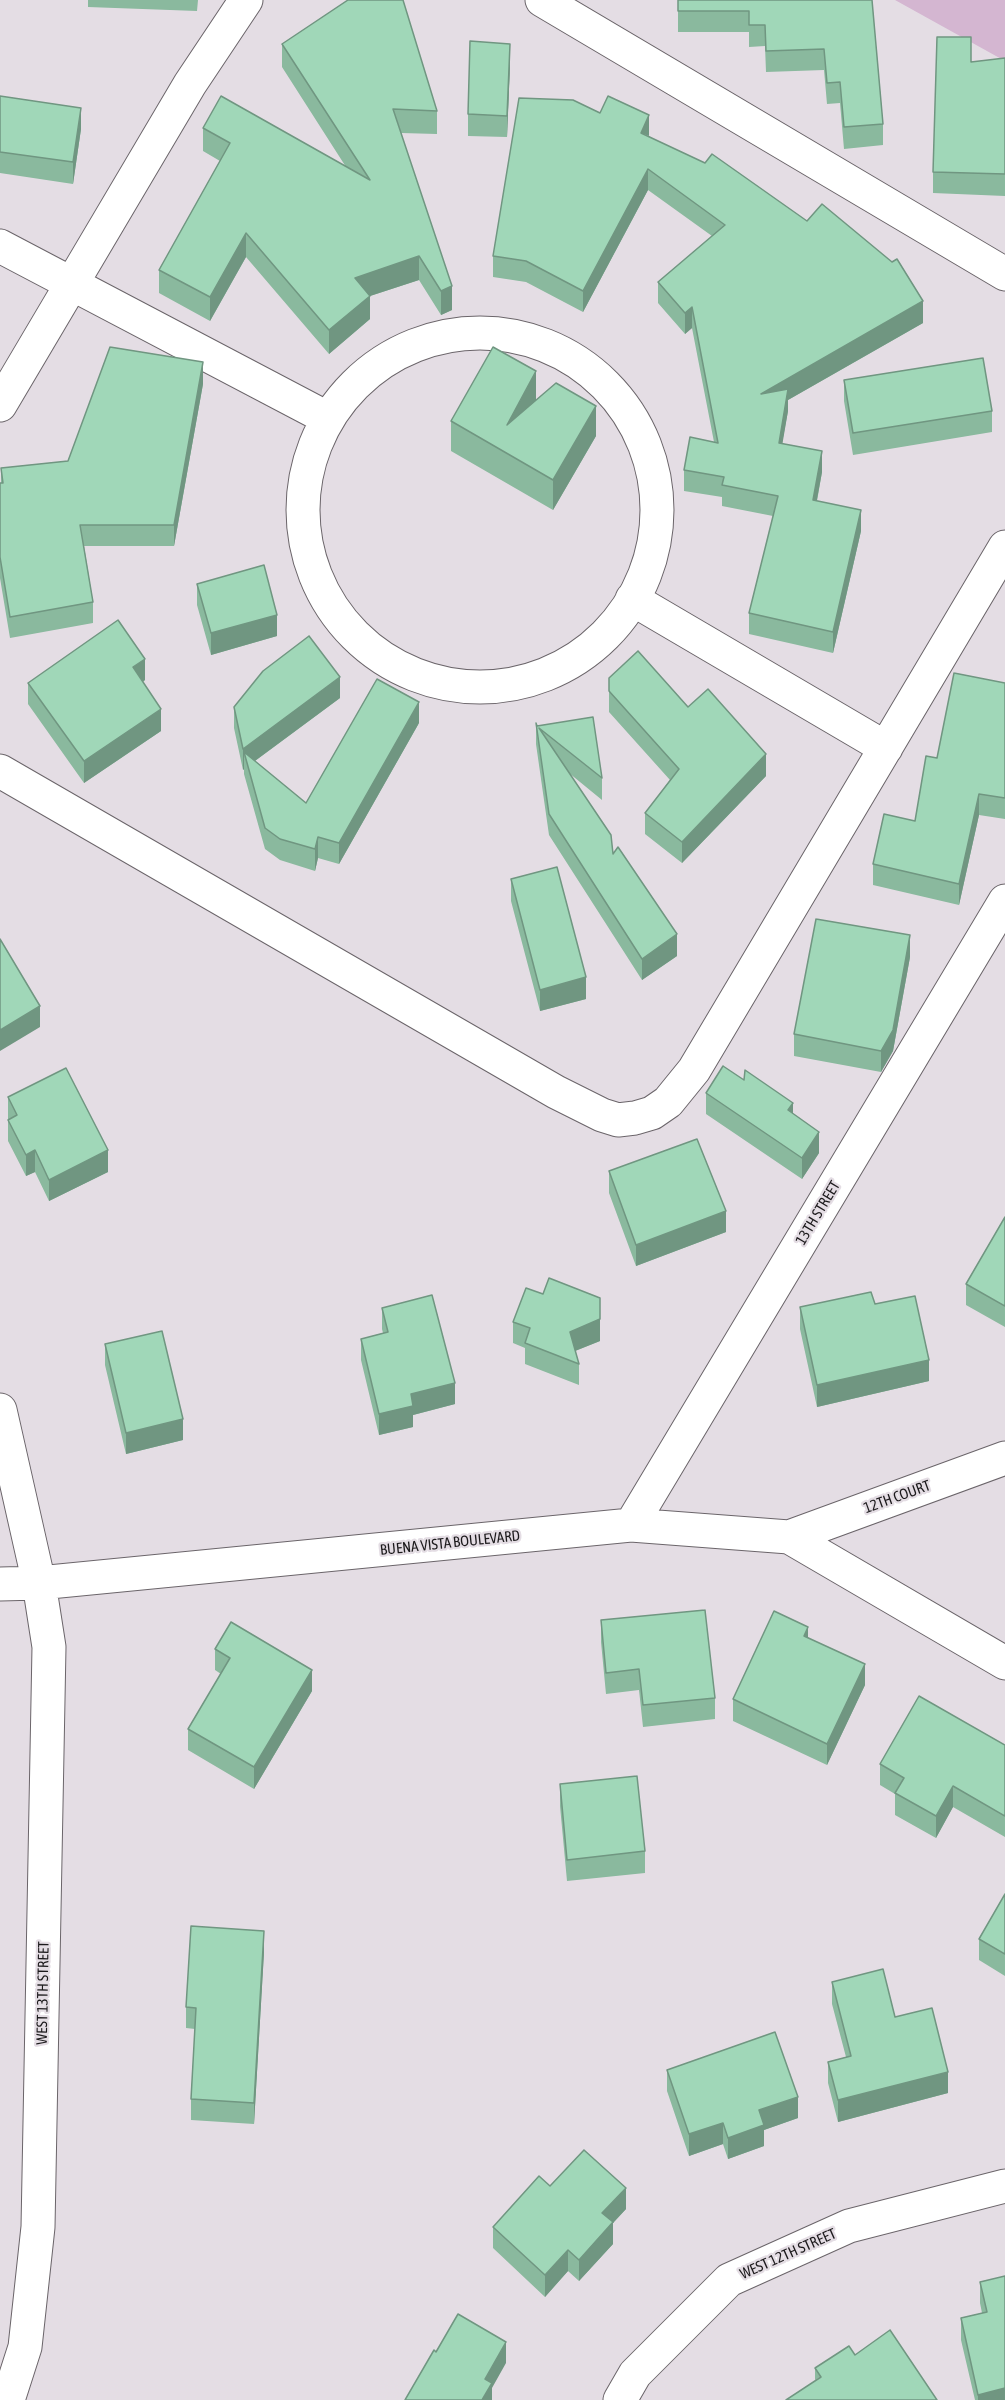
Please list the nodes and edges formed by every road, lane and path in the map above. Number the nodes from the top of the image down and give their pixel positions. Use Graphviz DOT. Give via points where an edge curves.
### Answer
graph roads {
  1 [pos="246,0"];
  2 [pos="542,0"];
  3 [pos="0,246"];
  4 [pos="1005,274"];
  5 [pos="72,284"];
  6 [pos="0,405"];
  7 [pos="327,418"];
  8 [pos="1005,548"];
  9 [pos="632,599"];
  10 [pos="886,748"];
  11 [pos="0,771"];
  12 [pos="1005,901"];
  13 [pos="0,1410"];
  14 [pos="1005,1458"];
  15 [pos="632,1525"];
  16 [pos="789,1537"];
  17 [pos="39,1583"];
  18 [pos="0,1584"];
  19 [pos="1005,1663"];
  20 [pos="1005,2186"];
  21 [pos="9,2400"];
  22 [pos="620,2400"];
  1 -- 5 [label="street" via="190,84"];
  2 -- 4 [label="street"];
  3 -- 5 [label="street"];
  5 -- 6 [label="street"];
  5 -- 7 [label="street"];
  7 -- 9 [label="street" via="365,374 388,357 447,335 506,334 534,339 561,350 609,387 645,451 651,481 651,547"];
  7 -- 9 [label="street" via="310,465 305,497 310,563 333,611 372,649 392,662 444,683 472,687 529,682 581,658 601,641"];
  8 -- 10 [label="street"];
  9 -- 10 [label="street"];
  10 -- 11 [label="street" via="694,1070 668,1102 652,1113 618,1120 556,1092"];
  12 -- 15 [label="street, 13TH STREET"];
  13 -- 17 [label="street"];
  14 -- 16 [label="street, 12TH COURT"];
  15 -- 16 [label="street, BUENA VISTA BOULEVARD"];
  15 -- 17 [label="street, BUENA VISTA BOULEVARD"];
  16 -- 19 [label="street, BUENA VISTA BOULEVARD"];
  17 -- 18 [label="street, BUENA VISTA BOULEVARD"];
  17 -- 21 [label="street, WEST 13TH STREET" via="49,1647 38,2227 25,2347"];
  20 -- 22 [label="street, WEST 12TH STREET" via="849,2226 729,2280 635,2374"];
}
